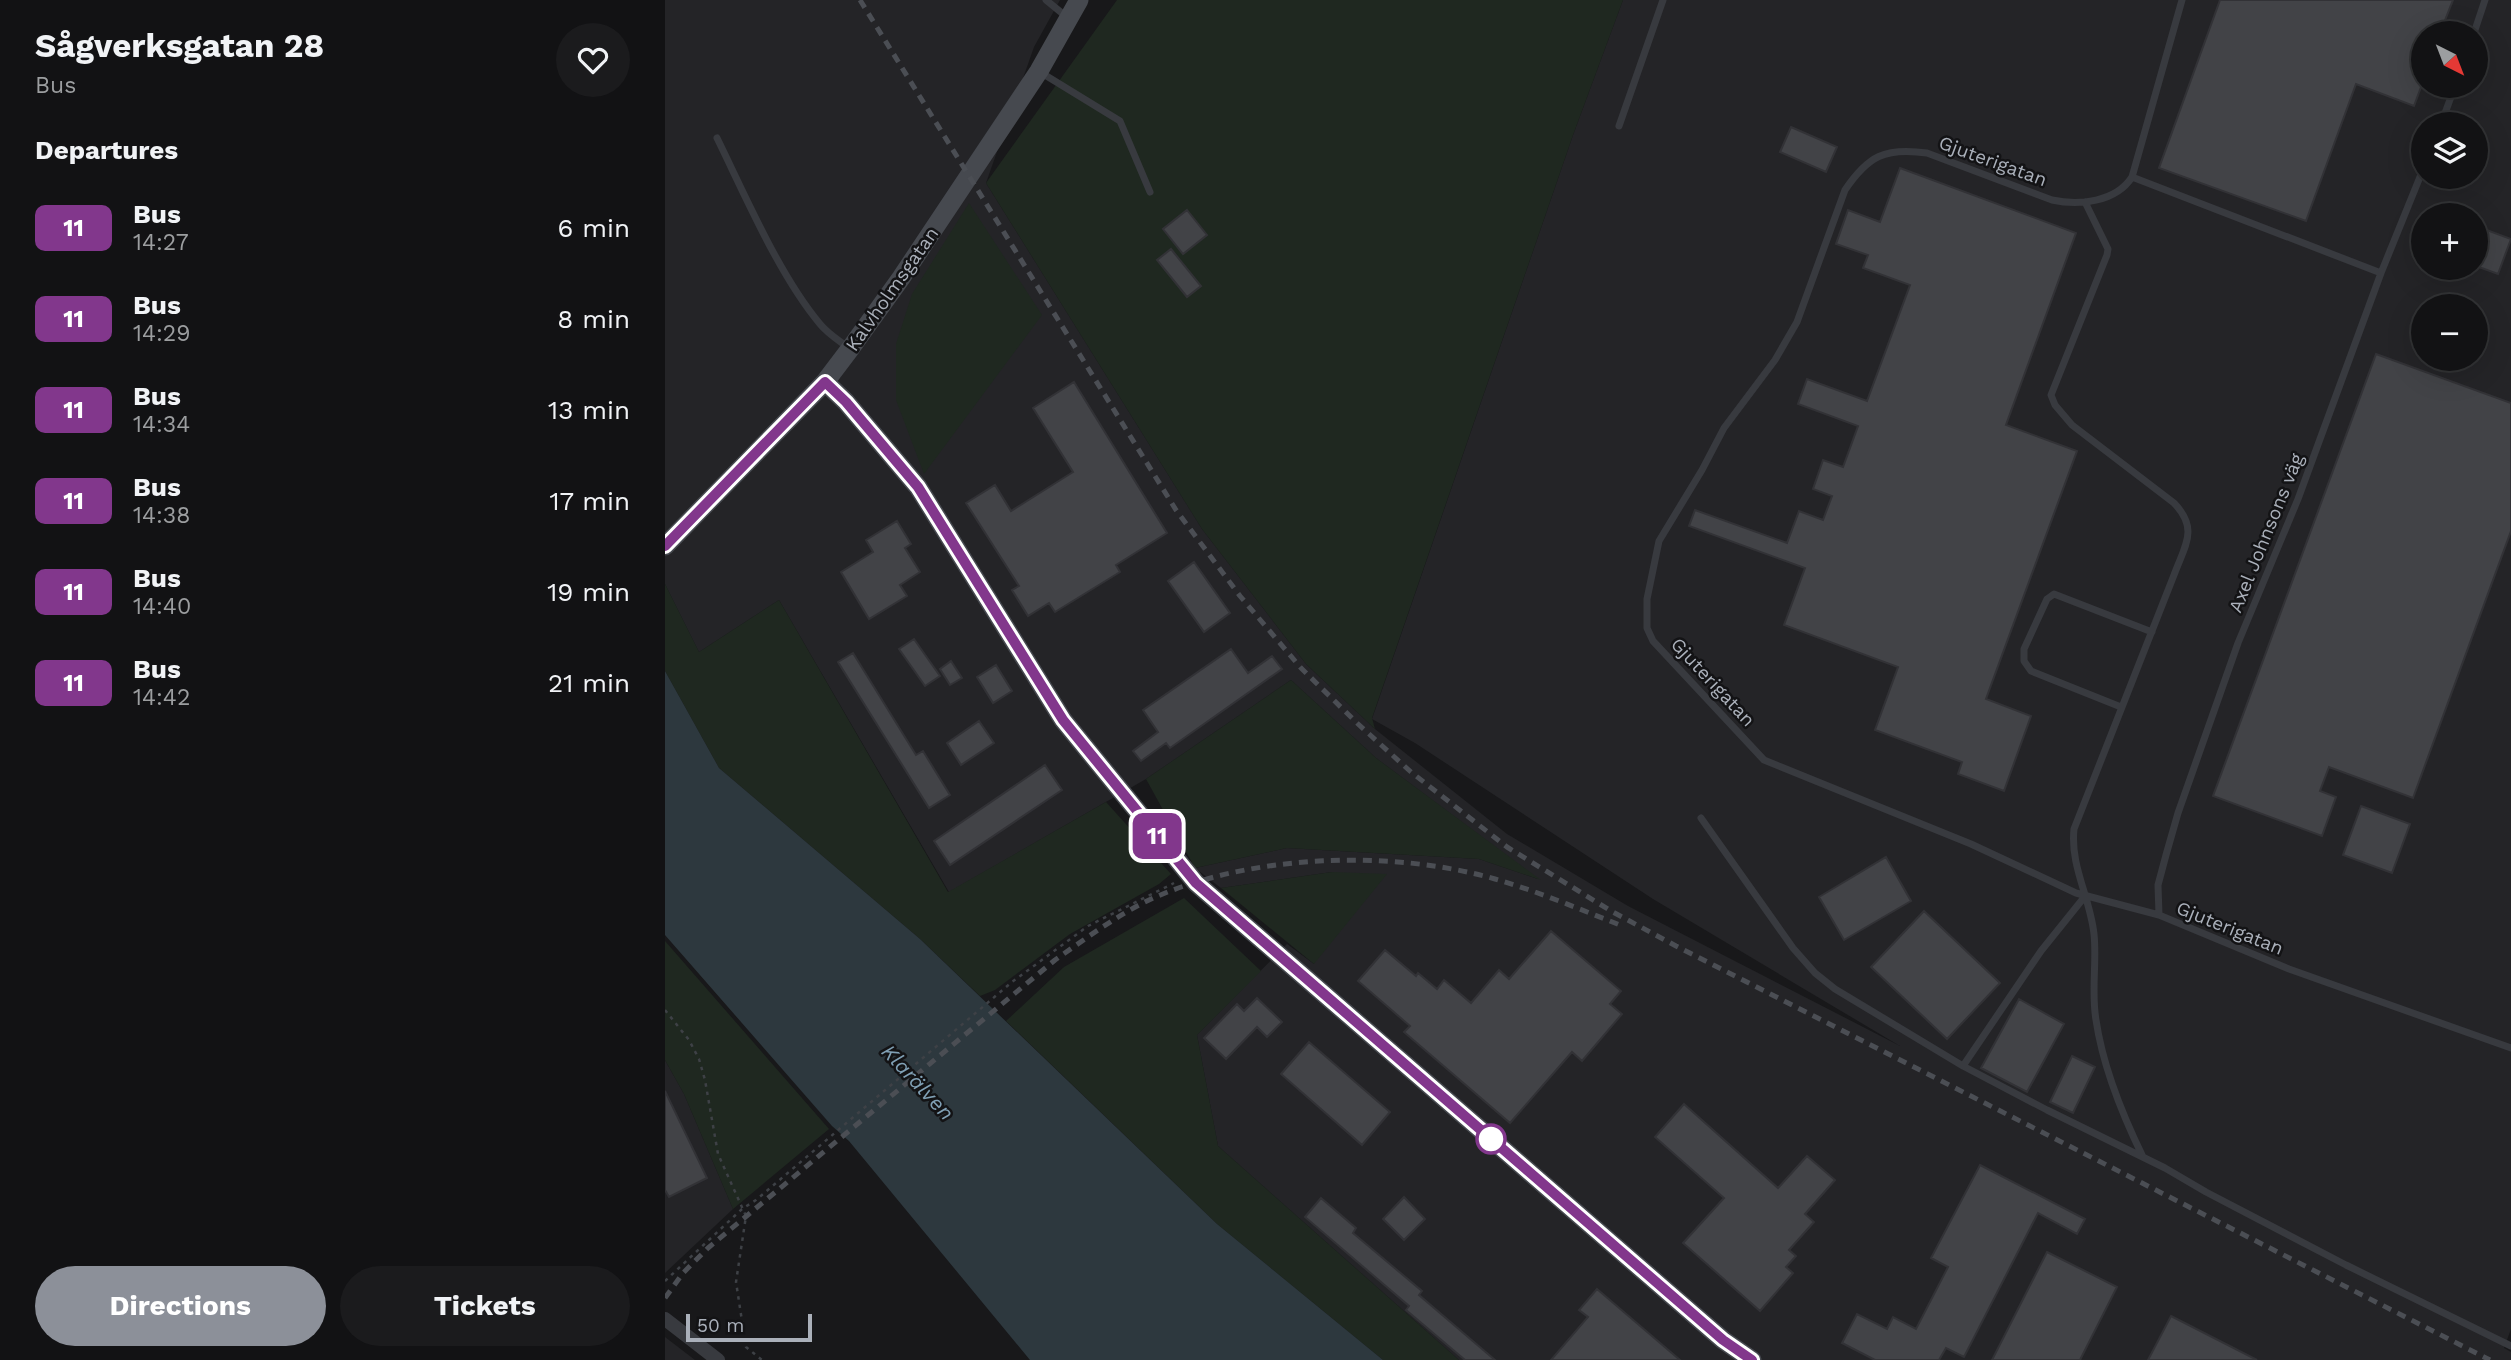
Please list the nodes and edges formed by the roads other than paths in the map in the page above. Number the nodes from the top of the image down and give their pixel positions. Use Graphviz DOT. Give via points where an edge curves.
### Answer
graph roads {
  1 [pos="1046,0"];
  2 [pos="1079,0"];
  3 [pos="1663,0"];
  4 [pos="2182,0"];
  5 [pos="2485,0"];
  6 [pos="1068,18"];
  7 [pos="2477,21"];
  8 [pos="1039,71"];
  9 [pos="1619,126"];
  10 [pos="717,138"];
  11 [pos="2132,177"];
  12 [pos="2415,189"];
  13 [pos="1150,192"];
  14 [pos="2085,202"];
  15 [pos="2381,273"];
  16 [pos="850,349"];
  17 [pos="825,382"];
  18 [pos="666,544"];
  19 [pos="2151,632"];
  20 [pos="2121,707"];
  21 [pos="1701,818"];
  22 [pos="2086,895"];
  23 [pos="2159,915"];
  24 [pos="2511,1048"];
  25 [pos="1963,1066"];
  26 [pos="2143,1157"];
  27 [pos="665,1319"];
  28 [pos="2511,1346"];
  29 [pos="718,1360"];
  30 [pos="1752,1360"];
  1 -- 6 [label="lane"];
  2 -- 6 [label="street, Kalvholmsgatan"];
  3 -- 9 [label="lane"];
  4 -- 11 [label="lane"];
  5 -- 7 [label="lane"];
  6 -- 8 [label="street, Kalvholmsgatan"];
  8 -- 13 [label="lane" via="1120,121"];
  8 -- 16 [label="street, Kalvholmsgatan"];
  10 -- 16 [label="lane" via="801,297 822,326"];
  11 -- 14 [label="lane, Gjuterigatan" via="2125,188"];
  11 -- 15 [label="lane"];
  12 -- 15 [label="lane, Axel Johnsons väg"];
  14 -- 19 [label="lane" via="2108,250 2051,395 2072,425 2175,502 2189,523"];
  14 -- 22 [label="lane, Gjuterigatan" via="2052,200 1927,153 1889,152 1866,163 1845,190 1791,331 1724,428 1659,541 1647,599 1647,628 1764,760"];
  15 -- 23 [label="lane, Axel Johnsons väg" via="2298,499 2238,643 2178,813 2158,886"];
  16 -- 17 [label="street, Kalvholmsgatan"];
  17 -- 18 [label="street, Kalvholmsgatan"];
  17 -- 30 [label="street" via="918,487 1063,720 1189,876 1723,1340"];
  19 -- 20 [label="lane"];
  19 -- 20 [label="lane" via="2054,594 2047,599 2024,649 2024,661 2031,671"];
  20 -- 22 [label="lane" via="2074,829 2074,858"];
  21 -- 25 [label="lane" via="1815,974"];
  22 -- 23 [label="lane, Gjuterigatan"];
  22 -- 25 [label="lane" via="2041,951"];
  22 -- 26 [label="lane" via="2094,934 2095,1018 2104,1059"];
  23 -- 24 [label="lane, Gjuterigatan" via="2290,969"];
  25 -- 26 [label="lane"];
  26 -- 28 [label="lane"];
  27 -- 29 [label="street"];
}
